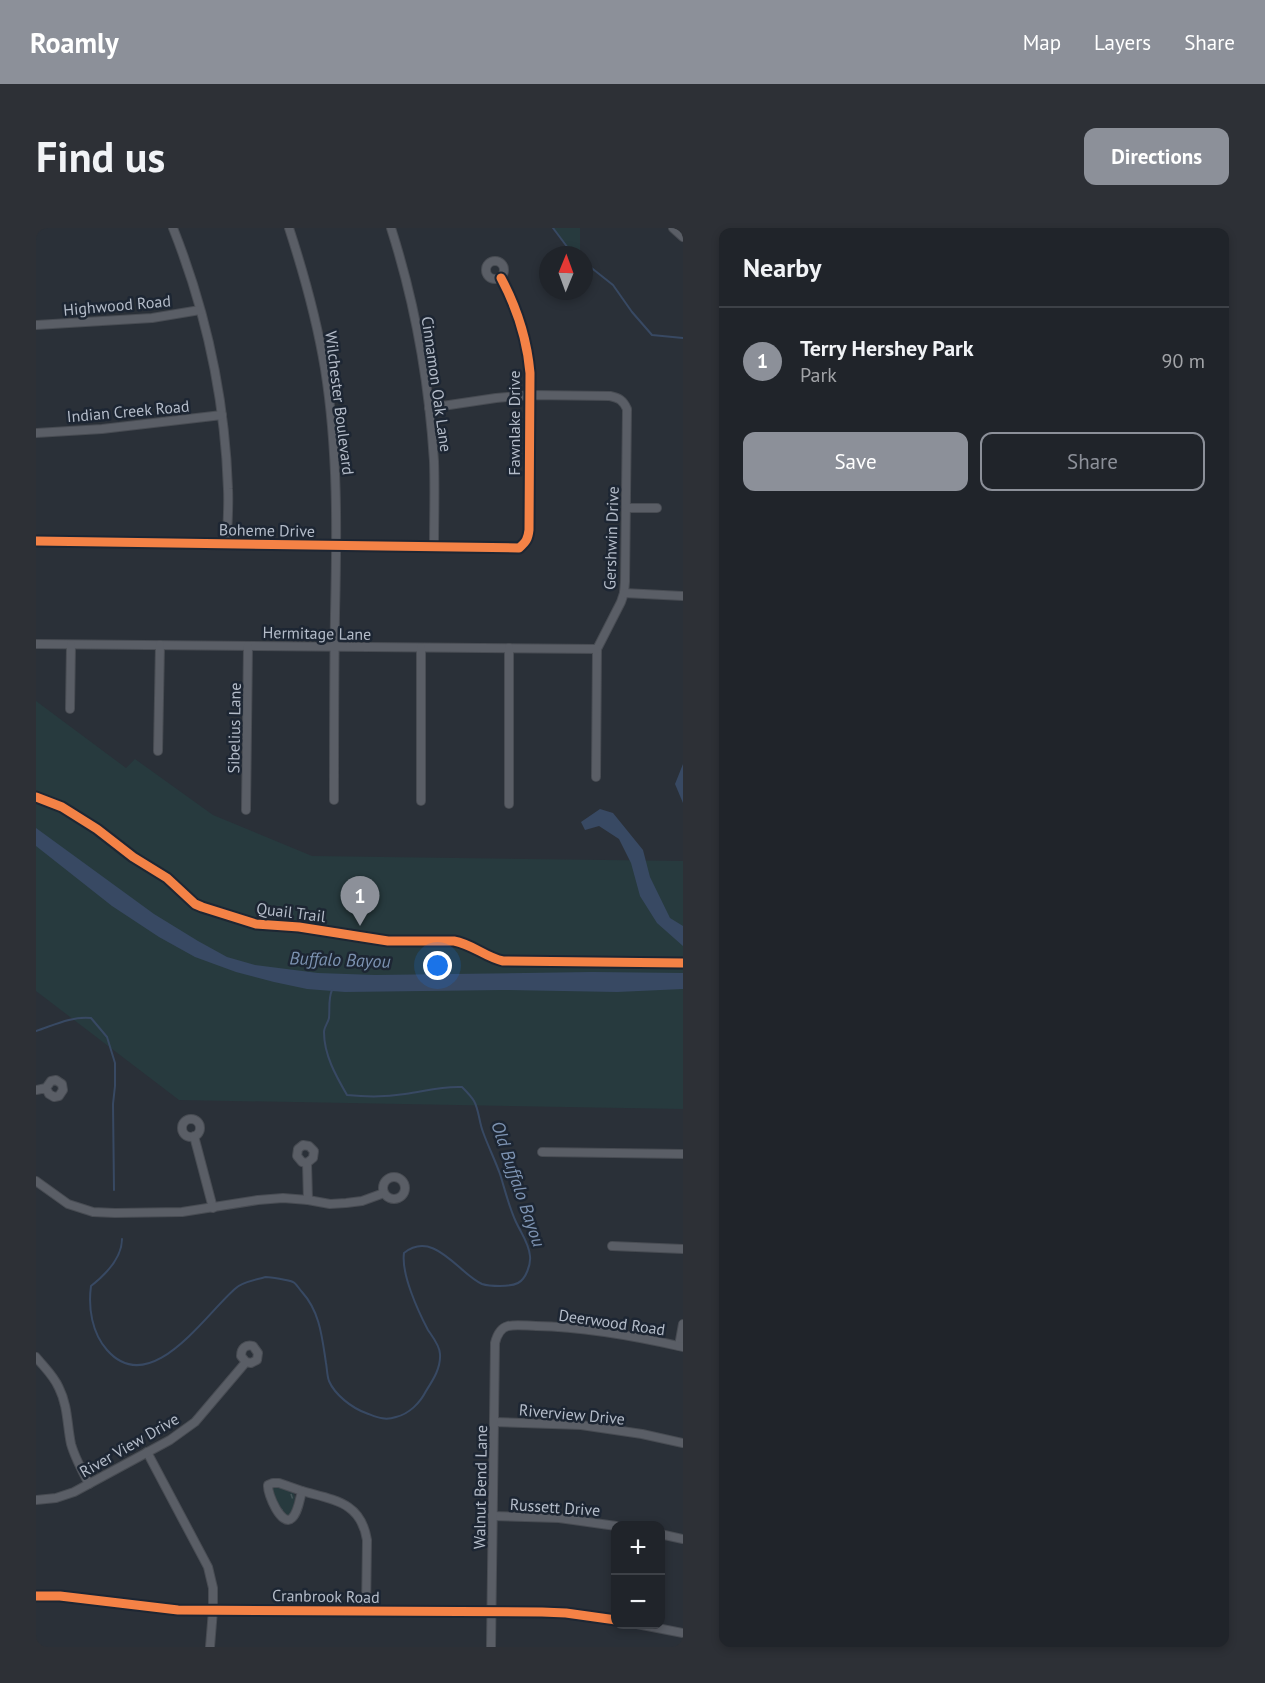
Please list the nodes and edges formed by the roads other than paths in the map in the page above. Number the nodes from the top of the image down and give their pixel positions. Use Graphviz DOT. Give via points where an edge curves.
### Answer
graph roads {
  1 [pos="173,228"];
  2 [pos="289,228"];
  3 [pos="391,228"];
  4 [pos="673,228"];
  5 [pos="683,237"];
  6 [pos="501,278"];
  7 [pos="200,310"];
  8 [pos="36,325"];
  9 [pos="531,395"];
  10 [pos="429,408"];
  11 [pos="222,415"];
  12 [pos="36,433"];
  13 [pos="626,508"];
  14 [pos="657,508"];
  15 [pos="36,541"];
  16 [pos="227,544"];
  17 [pos="336,546"];
  18 [pos="434,548"];
  19 [pos="498,549"];
  20 [pos="624,592"];
  21 [pos="683,596"];
  22 [pos="36,644"];
  23 [pos="71,645"];
  24 [pos="160,645"];
  25 [pos="248,646"];
  26 [pos="335,647"];
  27 [pos="421,648"];
  28 [pos="509,648"];
  29 [pos="597,649"];
  30 [pos="70,709"];
  31 [pos="158,751"];
  32 [pos="596,777"];
  33 [pos="334,801"];
  34 [pos="421,801"];
  35 [pos="508,804"];
  36 [pos="246,810"];
  37 [pos="46,1088"];
  38 [pos="36,1090"];
  39 [pos="194,1136"];
  40 [pos="542,1152"];
  41 [pos="683,1154"];
  42 [pos="307,1163"];
  43 [pos="36,1180"];
  44 [pos="384,1193"];
  45 [pos="308,1200"];
  46 [pos="213,1208"];
  47 [pos="612,1246"];
  48 [pos="683,1249"];
  49 [pos="683,1324"];
  50 [pos="501,1329"];
  51 [pos="681,1346"];
  52 [pos="36,1357"];
  53 [pos="246,1362"];
  54 [pos="494,1422"];
  55 [pos="683,1443"];
  56 [pos="147,1452"];
  57 [pos="88,1484"];
  58 [pos="302,1491"];
  59 [pos="36,1500"];
  60 [pos="492,1516"];
  61 [pos="611,1525"];
  62 [pos="665,1535"];
  63 [pos="683,1539"];
  64 [pos="36,1596"];
  65 [pos="213,1610"];
  66 [pos="366,1612"];
  67 [pos="492,1612"];
  68 [pos="611,1619"];
  69 [pos="660,1629"];
  70 [pos="683,1634"];
  71 [pos="210,1647"];
  72 [pos="492,1647"];
  1 -- 7 [label="street"];
  2 -- 17 [label="street, Wilchester Boulevard" via="315,315 325,369 334,449"];
  3 -- 10 [label="street, Cinnamon Oak Lane" via="417,327"];
  4 -- 5 [label="street"];
  6 -- 9 [label="street, Fawnlake Drive" via="528,351"];
  7 -- 8 [label="street, Highwood Road" via="152,318"];
  7 -- 11 [label="street"];
  9 -- 10 [label="street"];
  9 -- 13 [label="street, Gershwin Drive" via="610,396 624,402"];
  9 -- 19 [label="street, Fawnlake Drive" via="528,538 519,548"];
  10 -- 18 [label="street, Cinnamon Oak Lane" via="434,463"];
  11 -- 12 [label="street, Indian Creek Road" via="130,427"];
  11 -- 16 [label="street" via="228,492"];
  13 -- 14 [label="street"];
  13 -- 20 [label="street, Gershwin Drive"];
  15 -- 16 [label="street, Boheme Drive"];
  16 -- 17 [label="street, Boheme Drive"];
  17 -- 18 [label="street, Boheme Drive"];
  17 -- 26 [label="street, Wilchester Boulevard"];
  18 -- 19 [label="street, Boheme Drive"];
  20 -- 21 [label="street"];
  20 -- 29 [label="street, Gershwin Drive"];
  22 -- 23 [label="street, Hermitage Lane"];
  23 -- 24 [label="street, Hermitage Lane"];
  23 -- 30 [label="street"];
  24 -- 25 [label="street, Hermitage Lane"];
  24 -- 31 [label="street"];
  25 -- 26 [label="street, Hermitage Lane"];
  25 -- 36 [label="street, Sibelius Lane"];
  26 -- 27 [label="street, Hermitage Lane"];
  26 -- 33 [label="street, Wilchester Boulevard"];
  27 -- 28 [label="street, Hermitage Lane"];
  27 -- 34 [label="street"];
  28 -- 29 [label="street, Hermitage Lane"];
  28 -- 35 [label="street"];
  29 -- 32 [label="street, Gershwin Drive"];
  37 -- 38 [label="street"];
  39 -- 46 [label="street"];
  40 -- 41 [label="street"];
  42 -- 45 [label="street"];
  43 -- 46 [label="street" via="68,1204 93,1212"];
  44 -- 45 [label="street" via="346,1203"];
  45 -- 46 [label="street" via="258,1200"];
  47 -- 48 [label="street"];
  49 -- 51 [label="street"];
  50 -- 51 [label="street, Deerwood Road" via="583,1328"];
  50 -- 54 [label="street, Walnut Bend Lane" via="495,1343"];
  52 -- 57 [label="street" via="59,1387 71,1443"];
  53 -- 56 [label="street, River View Drive" via="195,1422"];
  54 -- 55 [label="street, Riverview Drive" via="581,1425"];
  54 -- 60 [label="street, Walnut Bend Lane"];
  56 -- 57 [label="street, River View Drive"];
  56 -- 65 [label="street" via="208,1567"];
  57 -- 59 [label="street, River View Drive" via="56,1498"];
  58 -- 58 [label="street" via="279,1483 268,1485 267,1491 285,1520 294,1517"];
  58 -- 66 [label="street" via="343,1503 361,1519 367,1540"];
  60 -- 61 [label="street, Russett Drive" via="559,1518"];
  60 -- 67 [label="street, Walnut Bend Lane"];
  62 -- 63 [label="street"];
  64 -- 65 [label="street, Cranbrook Road"];
  65 -- 66 [label="street, Cranbrook Road"];
  65 -- 71 [label="street"];
  66 -- 67 [label="street, Cranbrook Road"];
  67 -- 68 [label="street, Cranbrook Road" via="566,1613"];
  67 -- 72 [label="street, Walnut Bend Lane"];
  69 -- 70 [label="street"];
}
